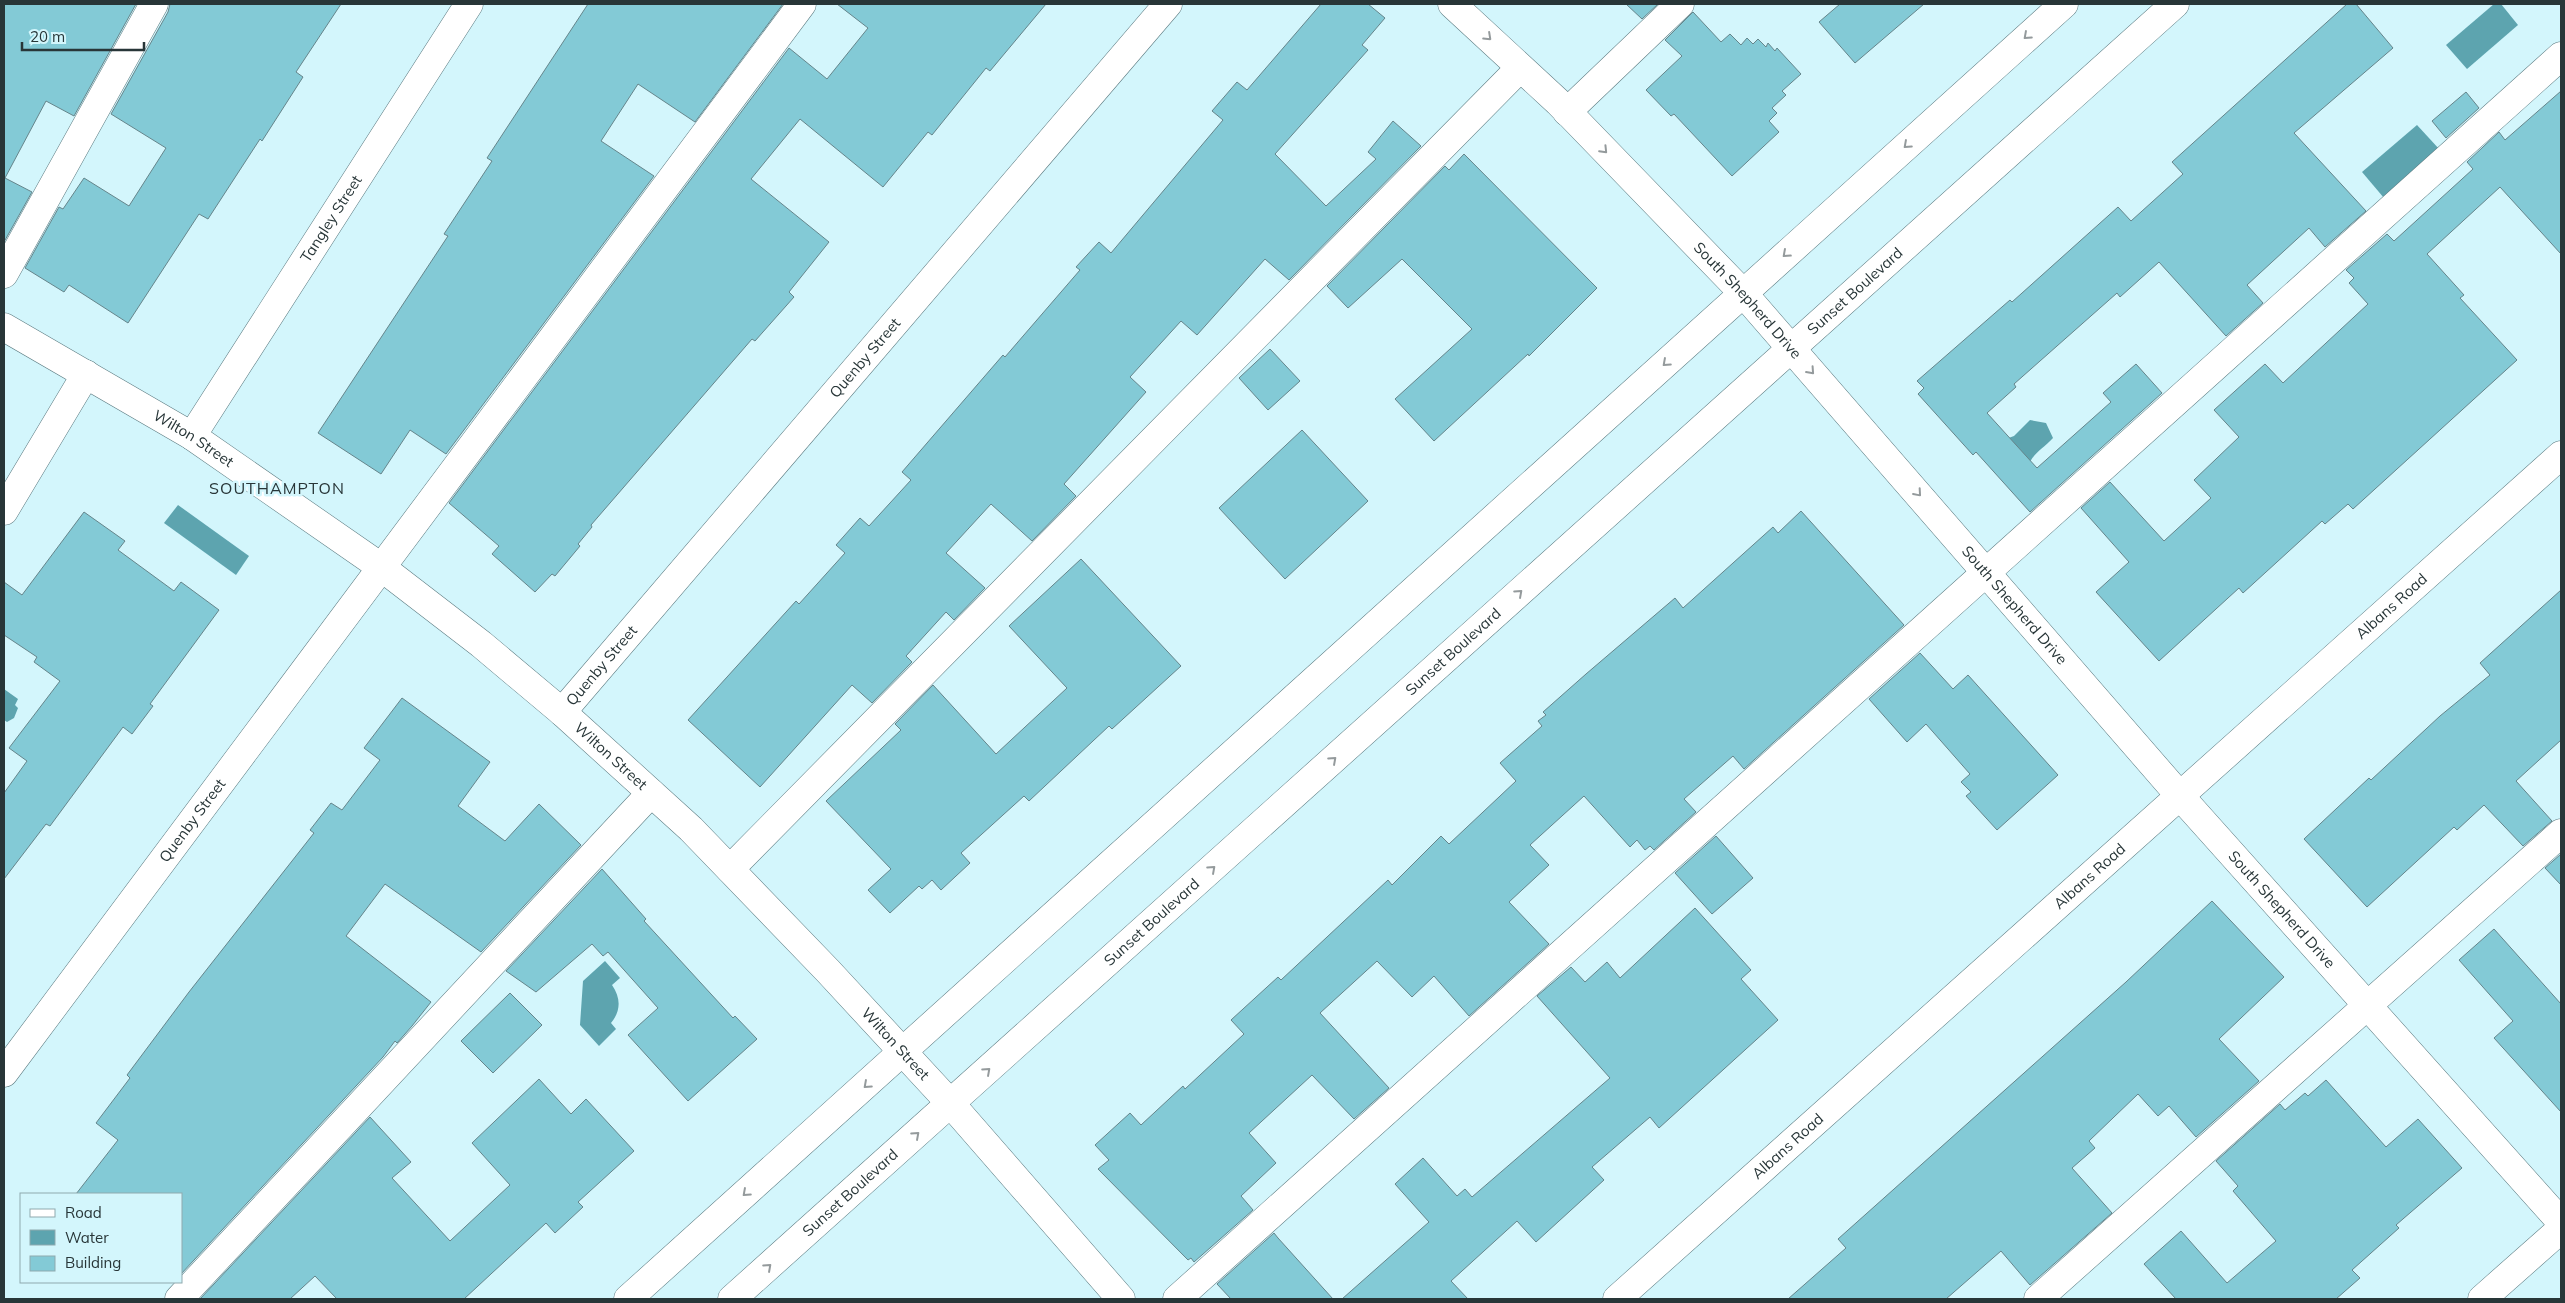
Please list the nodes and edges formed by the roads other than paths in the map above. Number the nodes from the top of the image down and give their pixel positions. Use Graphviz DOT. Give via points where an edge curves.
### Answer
graph roads {
  1 [pos="154,4"];
  2 [pos="470,4"];
  3 [pos="802,4"];
  4 [pos="1168,4"];
  5 [pos="1452,4"];
  6 [pos="1680,4"];
  7 [pos="2064,4"];
  8 [pos="2175,4"];
  9 [pos="2561,56"];
  10 [pos="1520,68"];
  11 [pos="1567,112"];
  12 [pos="4,274"];
  13 [pos="1743,293"];
  14 [pos="4,327"];
  15 [pos="1792,348"];
  16 [pos="86,374"];
  17 [pos="192,436"];
  18 [pos="2561,455"];
  19 [pos="4,511"];
  20 [pos="381,567"];
  21 [pos="1987,571"];
  22 [pos="562,712"];
  23 [pos="652,793"];
  24 [pos="2180,796"];
  25 [pos="2561,833"];
  26 [pos="730,869"];
  27 [pos="2367,1005"];
  28 [pos="903,1052"];
  29 [pos="4,1074"];
  30 [pos="951,1104"];
  31 [pos="2561,1222"];
  32 [pos="2561,1229"];
  33 [pos="179,1299"];
  34 [pos="628,1299"];
  35 [pos="732,1299"];
  36 [pos="1121,1299"];
  37 [pos="1178,1299"];
  38 [pos="1617,1299"];
  39 [pos="2038,1299"];
  40 [pos="2482,1299"];
  1 -- 12 [label="street"];
  2 -- 17 [label="street, Tangley Street"];
  3 -- 20 [label="street, Quenby Street"];
  4 -- 22 [label="street, Quenby Street"];
  5 -- 10 [label="street, South Shepherd Drive, one-way"];
  6 -- 11 [label="street"];
  7 -- 13 [label="street, one-way"];
  8 -- 15 [label="street, Sunset Boulevard"];
  9 -- 21 [label="street"];
  10 -- 11 [label="street, South Shepherd Drive"];
  10 -- 26 [label="street"];
  11 -- 13 [label="street, South Shepherd Drive, one-way"];
  13 -- 15 [label="street, South Shepherd Drive"];
  13 -- 28 [label="street, one-way"];
  14 -- 16 [label="street, Wilton Street"];
  15 -- 21 [label="street, South Shepherd Drive, one-way"];
  30 -- 15 [label="street, Sunset Boulevard, one-way"];
  16 -- 17 [label="street, Wilton Street"];
  16 -- 19 [label="street"];
  17 -- 20 [label="street, Wilton Street"];
  18 -- 24 [label="street, Albans Road"];
  20 -- 22 [label="street, Wilton Street"];
  20 -- 29 [label="street, Quenby Street"];
  21 -- 24 [label="street, South Shepherd Drive"];
  21 -- 37 [label="street"];
  22 -- 23 [label="street, Wilton Street"];
  23 -- 26 [label="street, Wilton Street"];
  23 -- 33 [label="street"];
  24 -- 27 [label="street, South Shepherd Drive"];
  24 -- 38 [label="street, Albans Road"];
  25 -- 27 [label="street"];
  26 -- 28 [label="street, Wilton Street"];
  27 -- 31 [label="street, South Shepherd Drive"];
  27 -- 39 [label="street"];
  28 -- 30 [label="street, Wilton Street"];
  28 -- 34 [label="street, one-way"];
  35 -- 30 [label="street, Sunset Boulevard, one-way"];
  30 -- 36 [label="street, Wilton Street"];
  32 -- 40 [label="street"];
}
